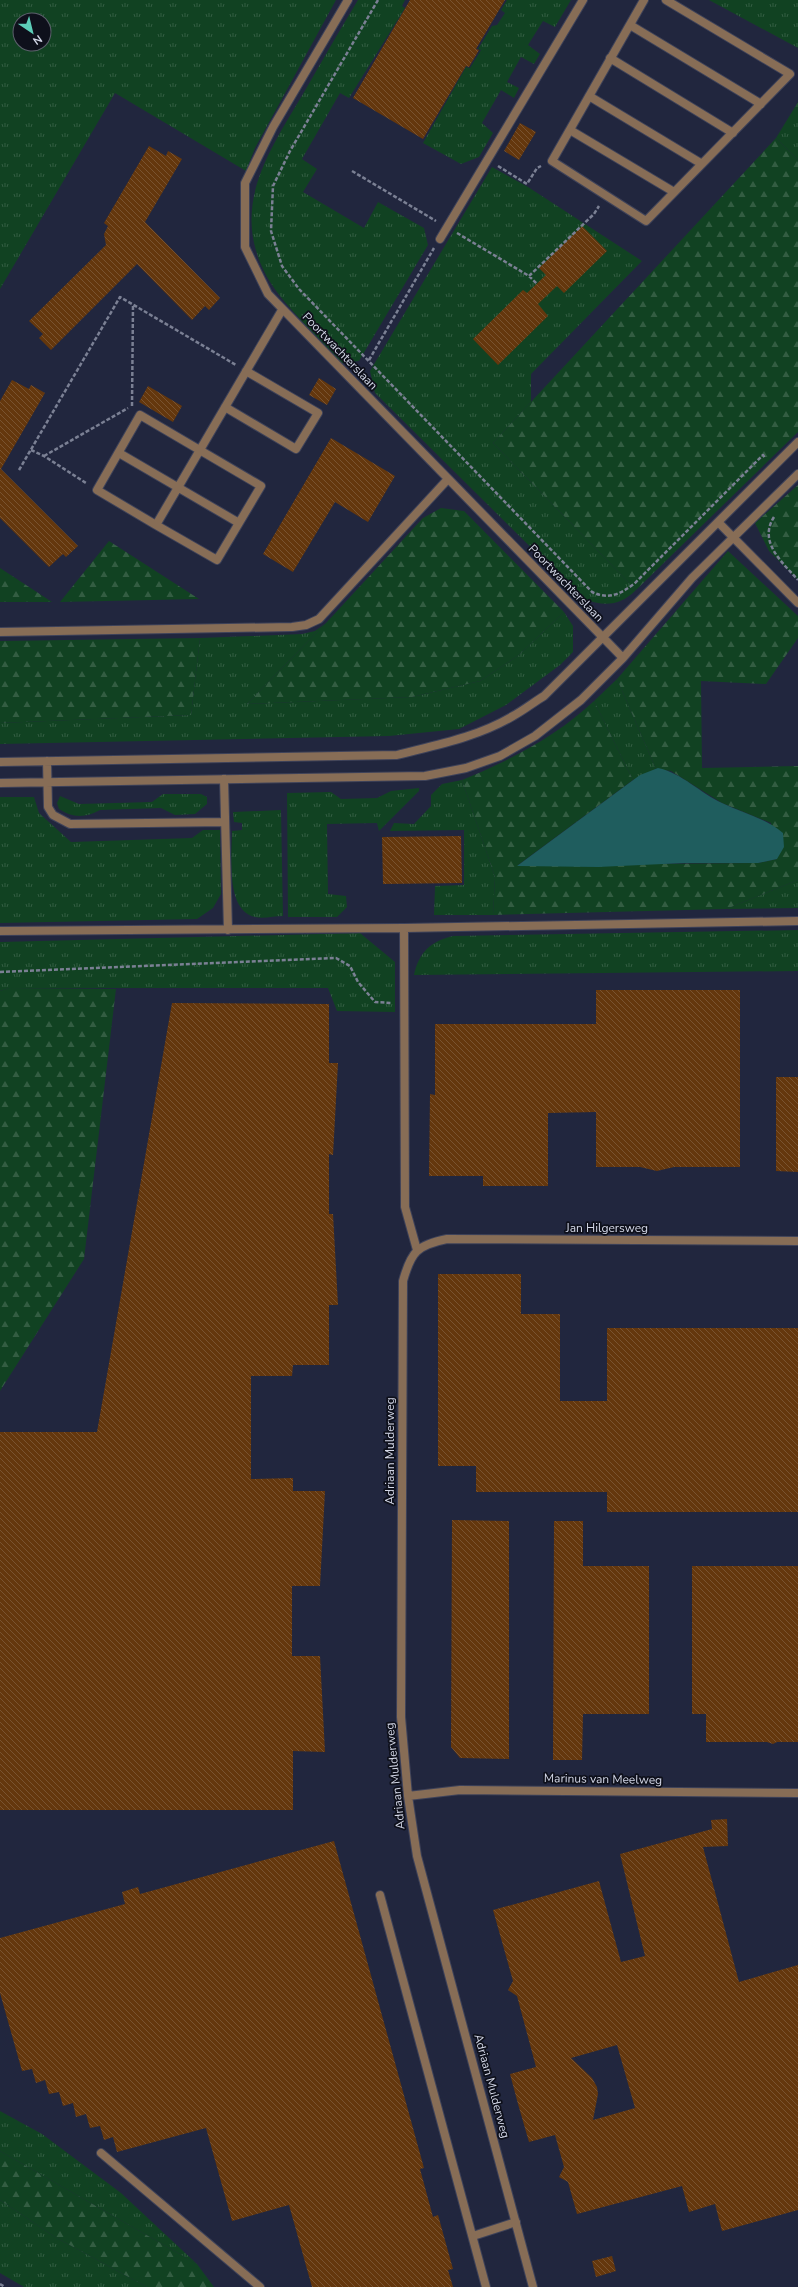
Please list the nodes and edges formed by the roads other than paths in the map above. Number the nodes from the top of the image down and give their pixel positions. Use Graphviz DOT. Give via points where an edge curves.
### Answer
graph roads {
  1 [pos="348,0"];
  2 [pos="583,0"];
  3 [pos="644,0"];
  4 [pos="666,0"];
  5 [pos="630,25"];
  6 [pos="610,58"];
  7 [pos="589,96"];
  8 [pos="761,104"];
  9 [pos="570,130"];
  10 [pos="733,133"];
  11 [pos="702,164"];
  12 [pos="674,192"];
  13 [pos="440,239"];
  14 [pos="282,310"];
  15 [pos="246,371"];
  16 [pos="225,408"];
  17 [pos="798,442"];
  18 [pos="200,450"];
  19 [pos="118,453"];
  20 [pos="798,474"];
  21 [pos="448,478"];
  22 [pos="178,487"];
  23 [pos="718,522"];
  24 [pos="239,523"];
  25 [pos="156,525"];
  26 [pos="733,537"];
  27 [pos="798,603"];
  28 [pos="0,632"];
  29 [pos="603,637"];
  30 [pos="623,658"];
  31 [pos="47,761"];
  32 [pos="0,762"];
  33 [pos="224,780"];
  34 [pos="48,782"];
  35 [pos="0,784"];
  36 [pos="224,822"];
  37 [pos="798,921"];
  38 [pos="404,928"];
  39 [pos="228,930"];
  40 [pos="0,931"];
  41 [pos="798,1241"];
  42 [pos="417,1250"];
  43 [pos="798,1793"];
  44 [pos="408,1796"];
  45 [pos="380,1895"];
  46 [pos="101,2153"];
  47 [pos="516,2222"];
  48 [pos="473,2236"];
  49 [pos="260,2287"];
  50 [pos="486,2287"];
  51 [pos="534,2287"];
  1 -- 14 [label="street, Poortwachterslaan" via="273,127 245,183 245,247 268,294"];
  2 -- 13 [label="street"];
  3 -- 5 [label="street"];
  4 -- 8 [label="street" via="790,74"];
  5 -- 6 [label="street"];
  5 -- 8 [label="street"];
  6 -- 7 [label="street"];
  6 -- 10 [label="street"];
  7 -- 9 [label="street"];
  7 -- 11 [label="street"];
  8 -- 10 [label="street"];
  9 -- 12 [label="street"];
  9 -- 12 [label="street" via="552,161 646,221"];
  10 -- 11 [label="street"];
  11 -- 12 [label="street"];
  14 -- 15 [label="street"];
  14 -- 21 [label="street, Poortwachterslaan"];
  15 -- 16 [label="street"];
  15 -- 16 [label="street" via="318,413 296,449"];
  16 -- 18 [label="street"];
  17 -- 23 [label="street"];
  18 -- 19 [label="street" via="140,416"];
  18 -- 22 [label="street"];
  18 -- 24 [label="street" via="261,486"];
  19 -- 22 [label="street"];
  19 -- 25 [label="street" via="97,490"];
  20 -- 26 [label="street"];
  21 -- 28 [label="street" via="319,619 306,625 292,628"];
  21 -- 29 [label="street, Poortwachterslaan"];
  22 -- 24 [label="street"];
  22 -- 25 [label="street"];
  23 -- 26 [label="street"];
  23 -- 29 [label="street"];
  24 -- 25 [label="street" via="217,560"];
  26 -- 27 [label="street"];
  26 -- 30 [label="street" via="692,578"];
  29 -- 30 [label="street, Poortwachterslaan"];
  29 -- 31 [label="street" via="544,696 513,717 449,743 397,755"];
  30 -- 33 [label="street" via="581,700 535,736 500,756 466,768 425,776"];
  31 -- 32 [label="street"];
  31 -- 34 [label="street"];
  33 -- 34 [label="street"];
  33 -- 36 [label="street"];
  34 -- 35 [label="street"];
  34 -- 36 [label="street" via="48,807 53,815 70,824"];
  36 -- 39 [label="street"];
  37 -- 38 [label="street"];
  38 -- 39 [label="street"];
  38 -- 42 [label="street" via="405,1207"];
  39 -- 40 [label="street"];
  41 -- 42 [label="street, Jan Hilgersweg" via="447,1240 430,1242"];
  42 -- 44 [label="street, Adriaan Mulderweg" via="410,1257 403,1282 401,1717"];
  43 -- 44 [label="street, Marinus van Meelweg" via="460,1790"];
  44 -- 47 [label="street, Adriaan Mulderweg" via="417,1856"];
  45 -- 48 [label="street"];
  46 -- 49 [label="street"];
  47 -- 48 [label="street"];
  47 -- 51 [label="street, Adriaan Mulderweg"];
  48 -- 50 [label="street"];
}
